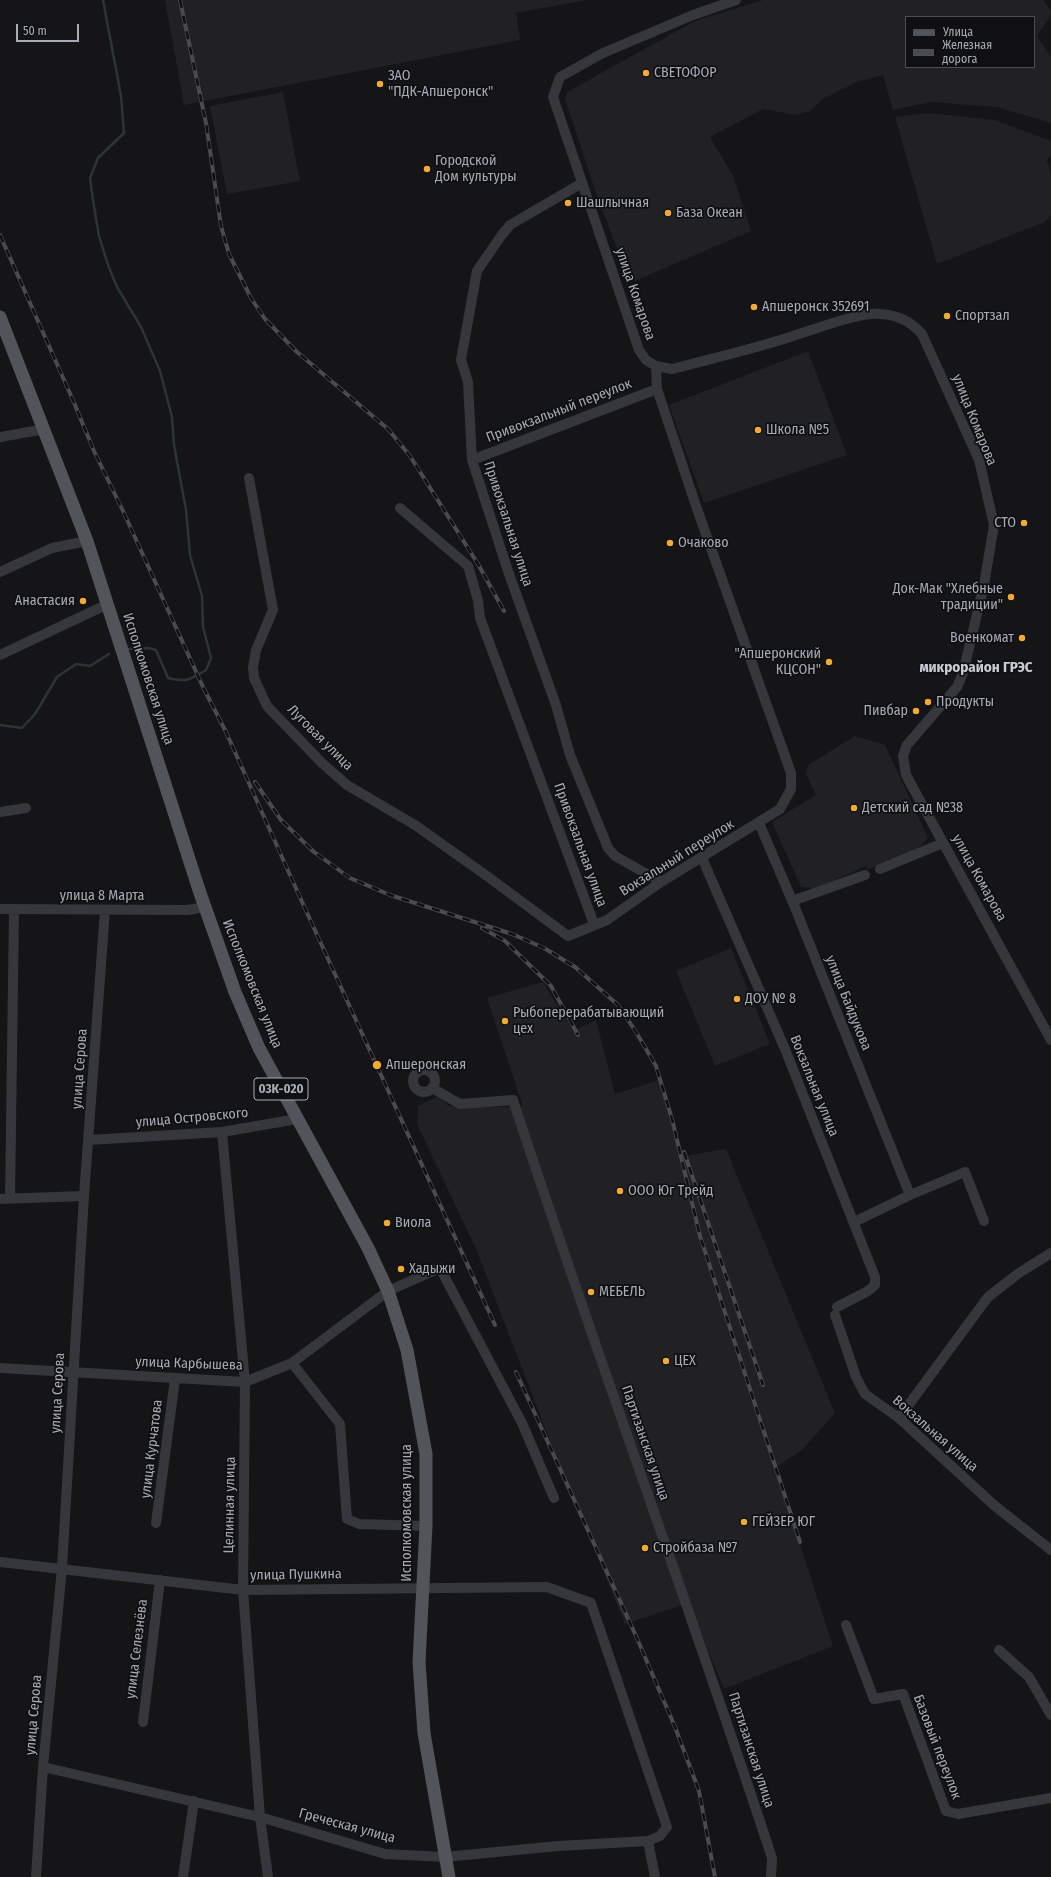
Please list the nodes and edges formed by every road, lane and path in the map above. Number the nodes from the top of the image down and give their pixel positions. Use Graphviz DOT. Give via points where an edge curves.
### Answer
graph roads {
  1 [pos="736,0"];
  2 [pos="582,183"];
  3 [pos="0,317"];
  4 [pos="656,366"];
  5 [pos="657,389"];
  6 [pos="45,429"];
  7 [pos="0,437"];
  8 [pos="472,460"];
  9 [pos="249,478"];
  10 [pos="400,508"];
  11 [pos="87,541"];
  12 [pos="0,572"];
  13 [pos="108,604"];
  14 [pos="0,655"];
  15 [pos="26,808"];
  16 [pos="0,812"];
  17 [pos="758,823"];
  18 [pos="943,843"];
  19 [pos="702,858"];
  20 [pos="880,869"];
  21 [pos="865,875"];
  22 [pos="661,882"];
  23 [pos="792,901"];
  24 [pos="205,907"];
  25 [pos="0,909"];
  26 [pos="14,909"];
  27 [pos="105,910"];
  28 [pos="594,924"];
  29 [pos="568,936"];
  30 [pos="1051,1040"];
  31 [pos="432,1088"];
  32 [pos="297,1119"];
  33 [pos="222,1132"];
  34 [pos="89,1140"];
  35 [pos="910,1194"];
  36 [pos="84,1196"];
  37 [pos="5,1199"];
  38 [pos="984,1221"];
  39 [pos="854,1222"];
  40 [pos="1051,1253"];
  41 [pos="388,1291"];
  42 [pos="292,1363"];
  43 [pos="0,1368"];
  44 [pos="74,1373"];
  45 [pos="175,1379"];
  46 [pos="245,1382"];
  47 [pos="899,1418"];
  48 [pos="554,1498"];
  49 [pos="156,1523"];
  50 [pos="426,1526"];
  51 [pos="1051,1550"];
  52 [pos="0,1562"];
  53 [pos="62,1568"];
  54 [pos="160,1580"];
  55 [pos="423,1588"];
  56 [pos="243,1590"];
  57 [pos="846,1625"];
  58 [pos="999,1650"];
  59 [pos="1051,1715"];
  60 [pos="143,1722"];
  61 [pos="43,1767"];
  62 [pos="1051,1798"];
  63 [pos="194,1801"];
  64 [pos="260,1816"];
  65 [pos="667,1828"];
  66 [pos="648,1841"];
  67 [pos="446,1857"];
  68 [pos="36,1877"];
  69 [pos="183,1877"];
  70 [pos="268,1877"];
  71 [pos="449,1877"];
  72 [pos="655,1877"];
  73 [pos="772,1877"];
  1 -- 2 [label="street, улица Комарова" via="603,53 560,78 553,97"];
  2 -- 4 [label="street, улица Комарова" via="639,350 646,360"];
  2 -- 8 [label="street, Привокзальная улица" via="510,225 478,271 461,360 468,382"];
  3 -- 6 [label="main road, Исполкомовская улица / 03К-020"];
  4 -- 5 [label="street"];
  4 -- 18 [label="street, улица Комарова" via="672,369 851,318 879,313 912,323 922,334 979,460 994,525 985,578 963,673 957,687 906,745 903,756 906,775"];
  5 -- 8 [label="street, Привокзальный переулок"];
  5 -- 17 [label="street, Вокзальный переулок" via="698,514 791,773 791,789 780,809"];
  6 -- 7 [label="street"];
  6 -- 11 [label="main road, Исполкомовская улица / 03К-020"];
  8 -- 22 [label="street, Привокзальная улица" via="556,705 570,755 608,848 615,856"];
  9 -- 29 [label="street, Луговая улица" via="273,610 256,650 253,668 254,678 267,706 347,785 415,825"];
  10 -- 28 [label="street, Привокзальная улица" via="468,566 478,600 480,618"];
  11 -- 12 [label="street" via="52,548"];
  11 -- 13 [label="main road, Исполкомовская улица / 03К-020"];
  13 -- 14 [label="street"];
  13 -- 24 [label="main road, Исполкомовская улица / 03К-020"];
  15 -- 16 [label="street"];
  17 -- 19 [label="street, Вокзальный переулок"];
  17 -- 23 [label="street, улица Байдукова"];
  18 -- 20 [label="street"];
  18 -- 30 [label="street, улица Комарова"];
  19 -- 22 [label="street, Вокзальный переулок"];
  19 -- 39 [label="street, Вокзальная улица" via="785,1049"];
  21 -- 23 [label="street"];
  22 -- 28 [label="street, Вокзальный переулок" via="607,920"];
  23 -- 35 [label="street, улица Байдукова"];
  24 -- 27 [label="street, улица 8 Марта" via="188,910"];
  24 -- 32 [label="main road, Исполкомовская улица / 03К-020" via="235,992 259,1048"];
  25 -- 26 [label="street, улица 8 Марта"];
  26 -- 27 [label="street, улица 8 Марта"];
  26 -- 37 [label="street"];
  27 -- 34 [label="street, улица Серова"];
  28 -- 29 [label="street, Вокзальный переулок"];
  31 -- 73 [label="street, Партизанская улица" via="460,1104 513,1100 719,1697 772,1858"];
  32 -- 33 [label="street, улица Островского"];
  32 -- 41 [label="main road, Исполкомовская улица / 03К-020" via="368,1248"];
  33 -- 34 [label="street, улица Островского"];
  33 -- 46 [label="street, Целинная улица"];
  34 -- 36 [label="street, улица Серова"];
  35 -- 38 [label="street" via="965,1172"];
  35 -- 39 [label="street"];
  36 -- 37 [label="street"];
  36 -- 44 [label="street, улица Серова"];
  39 -- 47 [label="street, Вокзальная улица" via="875,1277 875,1285 836,1311 856,1377 864,1394"];
  40 -- 47 [label="street" via="1019,1272 988,1297"];
  41 -- 42 [label="street, улица Карбышева"];
  41 -- 48 [label="street, улица Карбышева" via="440,1268 522,1423"];
  41 -- 50 [label="main road, Исполкомовская улица / 03К-020" via="407,1350 426,1454"];
  42 -- 46 [label="street, улица Карбышева"];
  42 -- 50 [label="street" via="340,1424 347,1519 359,1524"];
  43 -- 44 [label="street, улица Карбышева"];
  44 -- 45 [label="street, улица Карбышева"];
  44 -- 53 [label="street, улица Серова"];
  45 -- 46 [label="street, улица Карбышева"];
  45 -- 49 [label="street, улица Курчатова"];
  46 -- 56 [label="street, Целинная улица"];
  47 -- 51 [label="street, Вокзальная улица" via="995,1506"];
  50 -- 55 [label="main road, Исполкомовская улица / 03К-020"];
  52 -- 53 [label="street, улица Пушкина"];
  53 -- 54 [label="street, улица Пушкина"];
  53 -- 61 [label="street, улица Серова"];
  54 -- 56 [label="street, улица Пушкина"];
  54 -- 60 [label="street, улица Селезнёва"];
  55 -- 56 [label="street, улица Пушкина"];
  55 -- 65 [label="street, улица Пушкина" via="547,1587 591,1603"];
  55 -- 67 [label="main road, Исполкомовская улица / 03К-020" via="419,1662 424,1733"];
  56 -- 64 [label="street, Целинная улица"];
  57 -- 62 [label="street, Базовый переулок" via="874,1699 903,1694 946,1811 958,1814"];
  58 -- 59 [label="street" via="1029,1677"];
  61 -- 63 [label="street, Греческая улица"];
  61 -- 68 [label="street, улица Серова"];
  63 -- 64 [label="street, Греческая улица"];
  63 -- 69 [label="street"];
  64 -- 67 [label="street, Греческая улица" via="385,1854"];
  64 -- 70 [label="street, Целинная улица"];
  65 -- 66 [label="street, Греческая улица" via="660,1836"];
  66 -- 67 [label="street, Греческая улица" via="558,1846"];
  66 -- 72 [label="street"];
  67 -- 71 [label="main road, Исполкомовская улица / 03К-020"];
}
